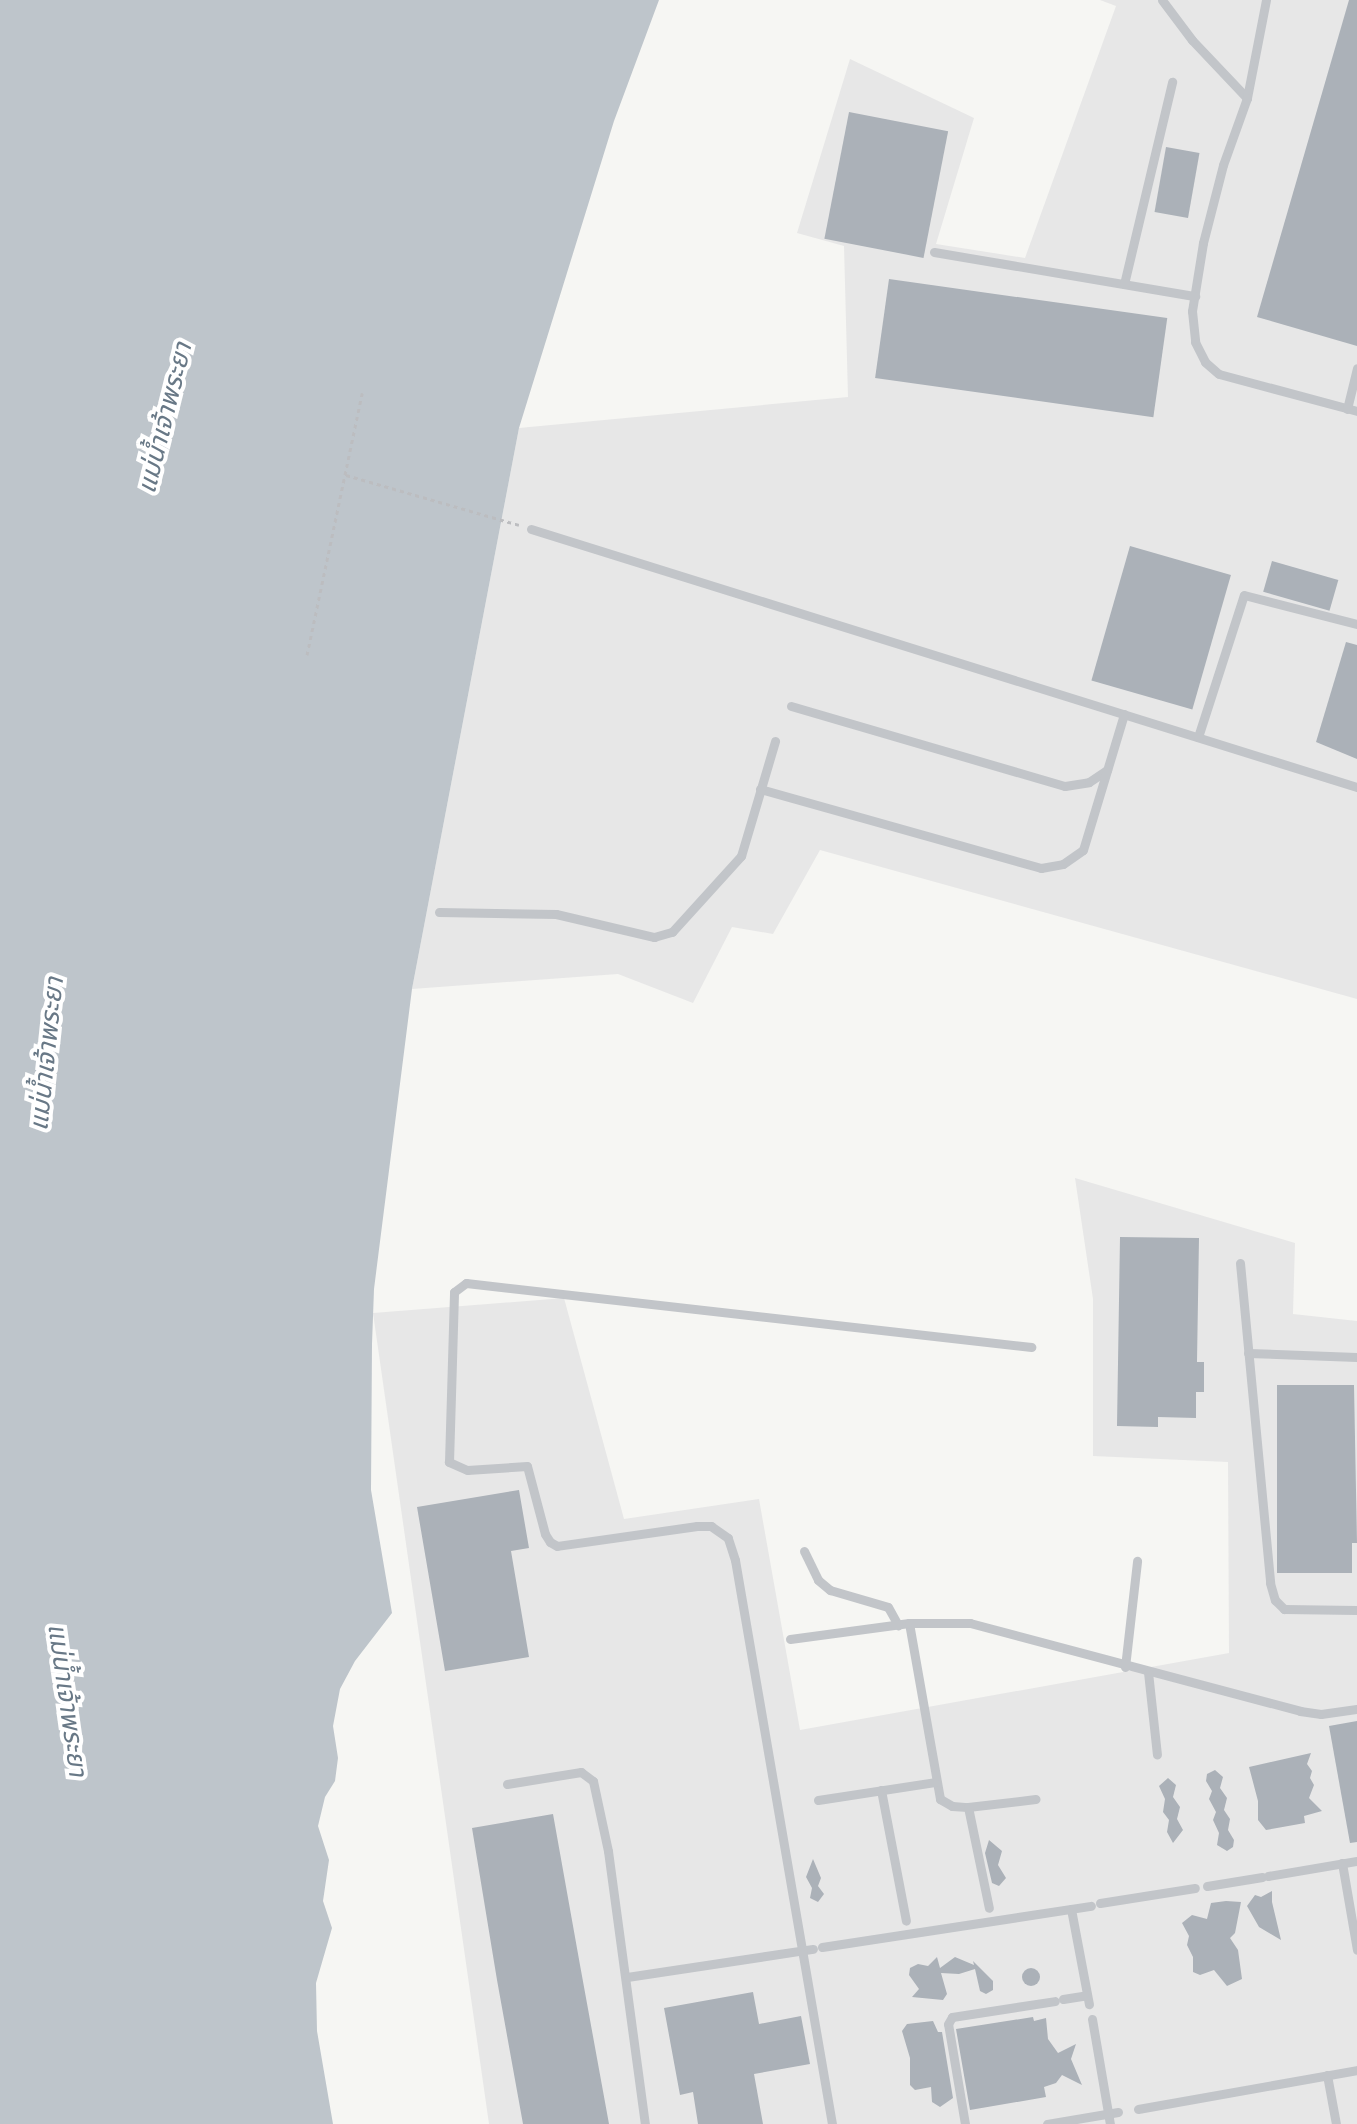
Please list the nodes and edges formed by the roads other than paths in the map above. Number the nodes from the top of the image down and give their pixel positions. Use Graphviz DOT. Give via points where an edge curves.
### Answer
graph roads {
  1 [pos="1162,0"];
  2 [pos="1266,0"];
  3 [pos="1172,82"];
  4 [pos="1247,98"];
  5 [pos="934,252"];
  6 [pos="1124,284"];
  7 [pos="1195,296"];
  8 [pos="1357,368"];
  9 [pos="1352,410"];
  10 [pos="531,529"];
  11 [pos="1357,624"];
  12 [pos="791,706"];
  13 [pos="1124,714"];
  14 [pos="1198,737"];
  15 [pos="775,741"];
  16 [pos="1107,770"];
  17 [pos="1357,787"];
  18 [pos="760,789"];
  19 [pos="439,912"];
  20 [pos="1240,1263"];
  21 [pos="1031,1347"];
  22 [pos="1248,1353"];
  23 [pos="1357,1357"];
  24 [pos="804,1551"];
  25 [pos="1137,1561"];
  26 [pos="1357,1610"];
  27 [pos="909,1623"];
  28 [pos="898,1625"];
  29 [pos="790,1639"];
  30 [pos="1125,1667"];
  31 [pos="1148,1672"];
  32 [pos="1357,1709"];
  33 [pos="1157,1755"];
  34 [pos="935,1782"];
  35 [pos="507,1784"];
  36 [pos="881,1790"];
  37 [pos="1036,1799"];
  38 [pos="818,1800"];
  39 [pos="968,1807"];
  40 [pos="1357,1861"];
  41 [pos="1342,1863"];
  42 [pos="1207,1886"];
  43 [pos="1195,1888"];
  44 [pos="989,1908"];
  45 [pos="1071,1909"];
  46 [pos="906,1921"];
  47 [pos="1357,1950"];
  48 [pos="802,1951"];
  49 [pos="627,1977"];
  50 [pos="1092,2019"];
  51 [pos="1357,2070"];
  52 [pos="1327,2075"];
  53 [pos="1138,2109"];
  54 [pos="1112,2117"];
  55 [pos="645,2124"];
  56 [pos="832,2124"];
  57 [pos="965,2124"];
  58 [pos="1047,2124"];
  59 [pos="1336,2124"];
  1 -- 4 [label="lane"];
  2 -- 4 [label="lane"];
  3 -- 6 [label="lane"];
  4 -- 7 [label="lane" via="1223,165"];
  5 -- 6 [label="lane"];
  6 -- 7 [label="lane"];
  7 -- 9 [label="lane" via="1195,342 1219,374"];
  8 -- 9 [label="lane"];
  10 -- 13 [label="lane"];
  11 -- 14 [label="lane" via="1244,595"];
  12 -- 16 [label="lane" via="1065,786 1089,782"];
  13 -- 14 [label="lane"];
  13 -- 16 [label="lane"];
  14 -- 17 [label="lane"];
  15 -- 18 [label="lane"];
  16 -- 18 [label="lane" via="1083,850 1063,864 1041,868"];
  18 -- 19 [label="lane" via="741,856 672,932 654,937 556,914"];
  20 -- 22 [label="lane"];
  21 -- 48 [label="lane" via="466,1283 454,1292 449,1462 455,1468 527,1466 545,1534 557,1546 697,1526 711,1526 728,1538"];
  22 -- 23 [label="lane"];
  22 -- 26 [label="lane" via="1275,1600 1284,1609"];
  24 -- 28 [label="lane" via="818,1580 830,1590 888,1607"];
  25 -- 30 [label="lane"];
  27 -- 28 [label="lane"];
  27 -- 30 [label="lane" via="970,1623"];
  27 -- 34 [label="lane"];
  28 -- 29 [label="lane"];
  30 -- 31 [label="lane"];
  31 -- 32 [label="lane" via="1300,1711"];
  31 -- 33 [label="lane"];
  34 -- 36 [label="lane"];
  34 -- 39 [label="lane" via="940,1799"];
  35 -- 49 [label="lane" via="581,1772 593,1781"];
  36 -- 38 [label="lane"];
  36 -- 46 [label="lane"];
  37 -- 39 [label="lane"];
  39 -- 44 [label="lane"];
  40 -- 41 [label="lane"];
  41 -- 42 [label="lane"];
  41 -- 47 [label="lane"];
  43 -- 45 [label="lane"];
  45 -- 48 [label="lane"];
  45 -- 57 [label="lane" via="1088,2000 952,2017 948,2024"];
  48 -- 49 [label="lane"];
  48 -- 56 [label="lane"];
  49 -- 55 [label="lane"];
  50 -- 54 [label="lane"];
  51 -- 52 [label="lane"];
  52 -- 53 [label="lane"];
  52 -- 59 [label="lane"];
  54 -- 58 [label="lane"];
}
